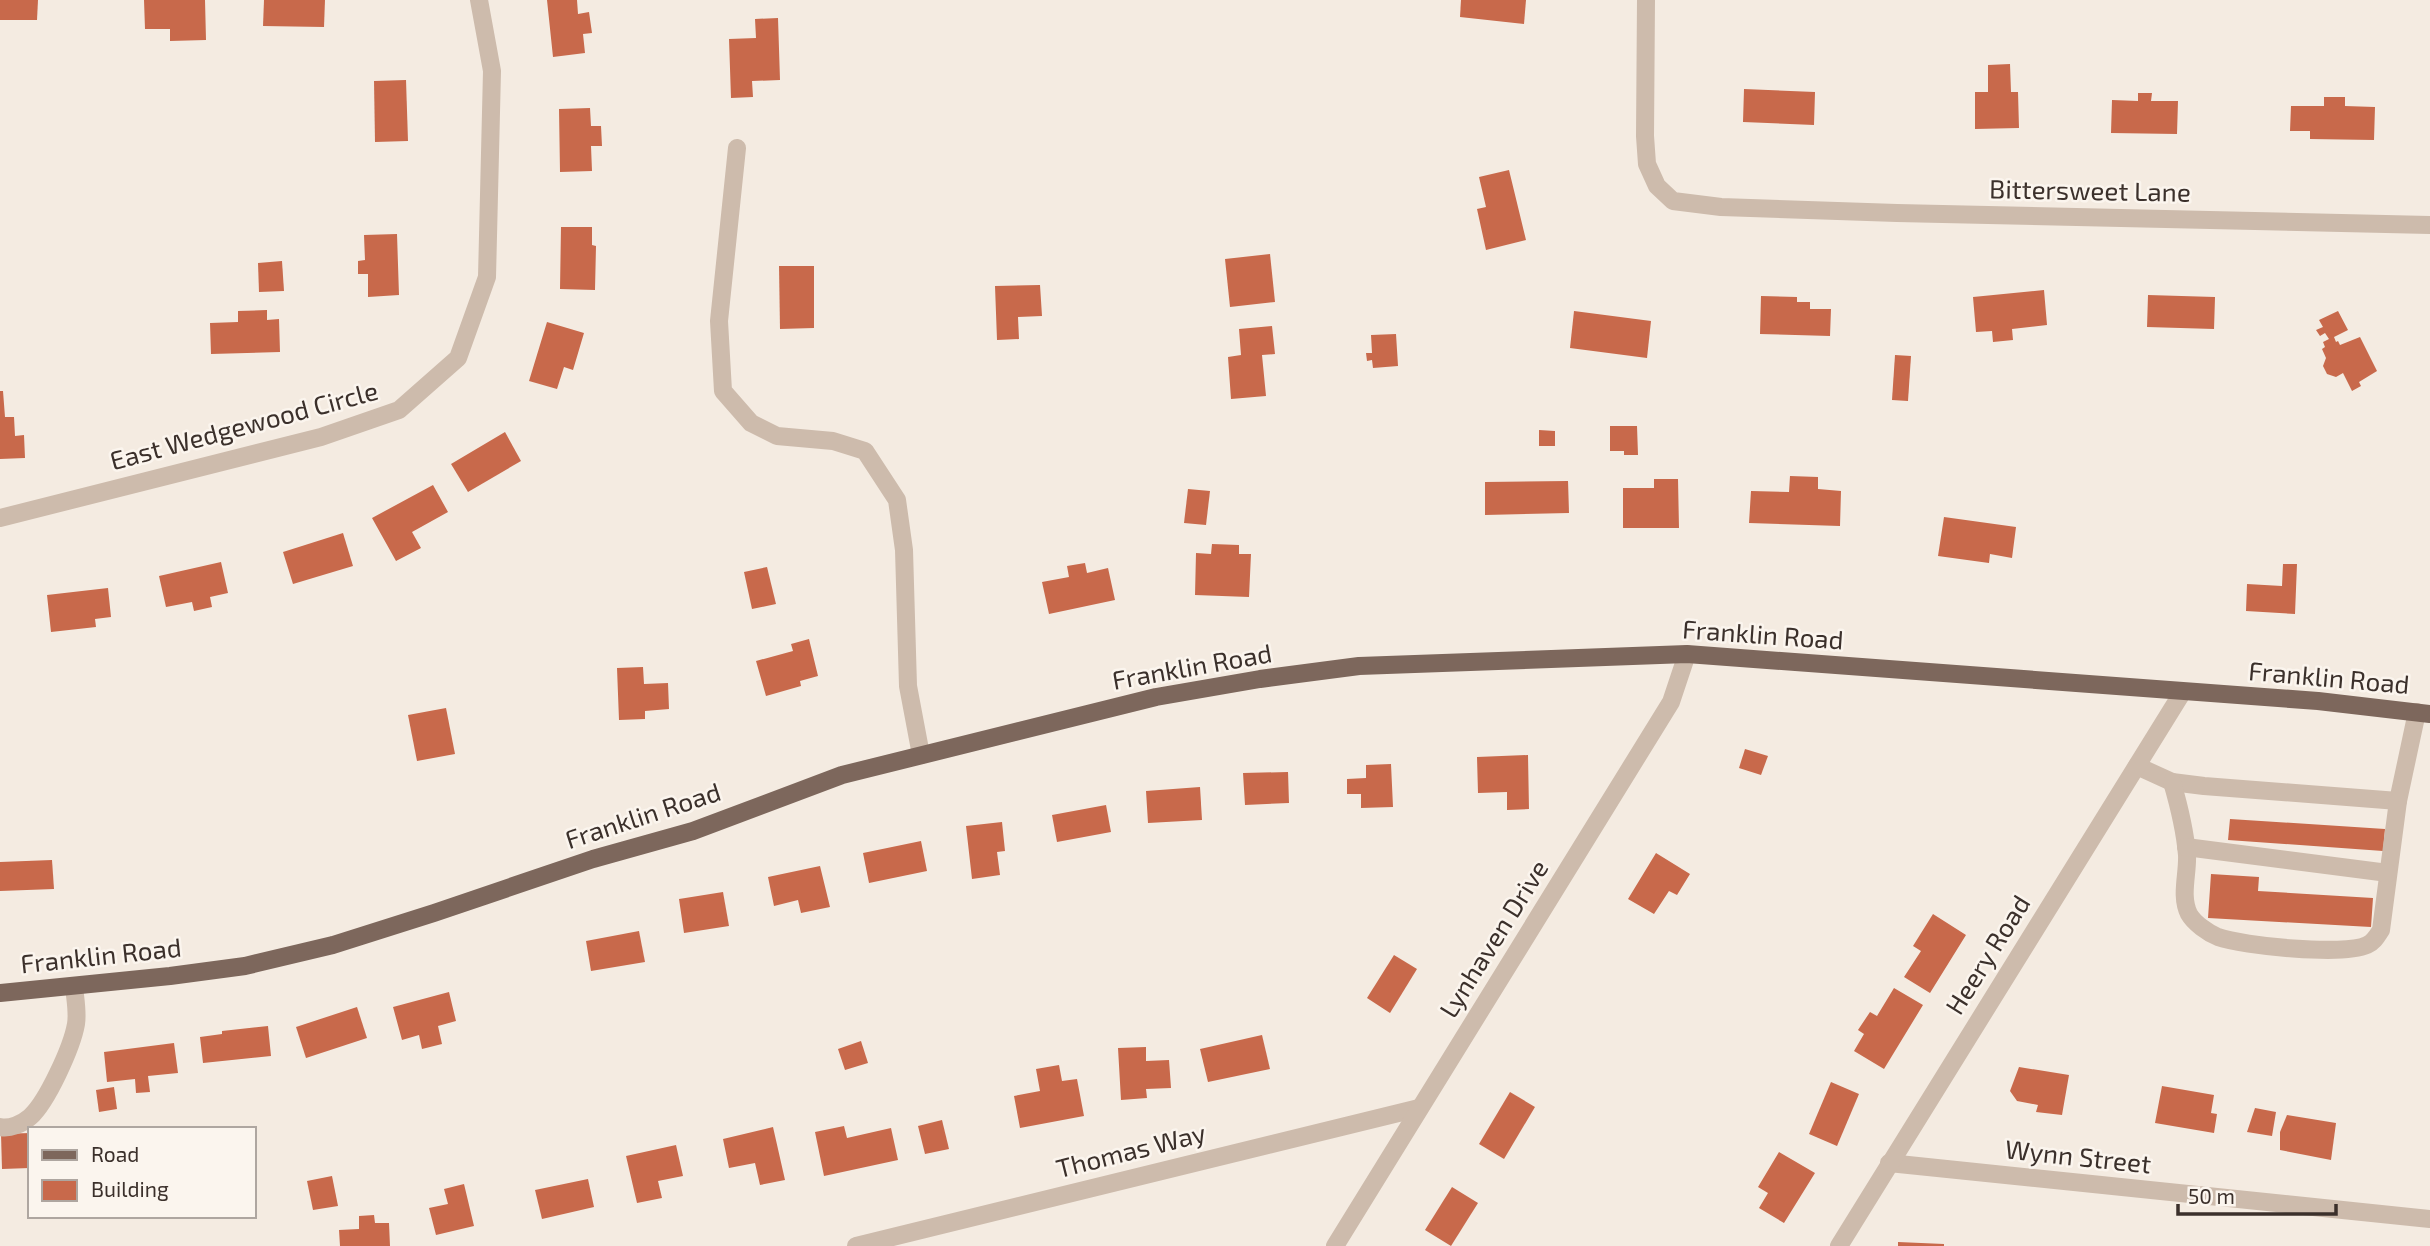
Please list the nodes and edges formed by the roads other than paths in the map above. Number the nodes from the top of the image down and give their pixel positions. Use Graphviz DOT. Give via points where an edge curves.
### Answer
graph roads {
  1 [pos="479,0"];
  2 [pos="1646,0"];
  3 [pos="737,148"];
  4 [pos="2430,225"];
  5 [pos="0,518"];
  6 [pos="1686,654"];
  7 [pos="2182,693"];
  8 [pos="2423,713"];
  9 [pos="921,755"];
  10 [pos="2137,766"];
  11 [pos="2172,782"];
  12 [pos="2398,801"];
  13 [pos="2186,847"];
  14 [pos="2388,873"];
  15 [pos="74,986"];
  16 [pos="0,993"];
  17 [pos="1419,1108"];
  18 [pos="0,1127"];
  19 [pos="1889,1163"];
  20 [pos="2430,1219"];
  21 [pos="856,1246"];
  22 [pos="1335,1246"];
  23 [pos="1839,1246"];
  1 -- 5 [label="street, East Wedgewood Circle" via="492,71 487,277 458,358 399,410 321,437"];
  2 -- 4 [label="street, Bittersweet Lane" via="1647,164 1657,186 1673,201 1749,208"];
  3 -- 9 [label="street" via="719,321 723,391 751,423 777,436 833,441 865,451 897,500 905,550 908,686"];
  6 -- 7 [label="main road, Franklin Road"];
  6 -- 9 [label="main road, Franklin Road" via="1359,666 1156,697"];
  6 -- 17 [label="street, Lynhaven Drive" via="1671,702"];
  7 -- 8 [label="main road, Franklin Road"];
  7 -- 10 [label="street, Heery Road"];
  8 -- 12 [label="street"];
  9 -- 15 [label="main road, Franklin Road" via="842,775 693,831 333,944 245,966"];
  10 -- 11 [label="street"];
  10 -- 19 [label="street, Heery Road"];
  11 -- 12 [label="street"];
  11 -- 13 [label="street"];
  12 -- 14 [label="street"];
  13 -- 14 [label="street"];
  13 -- 14 [label="street" via="2190,917 2217,937 2299,949 2344,950 2374,941 2381,930"];
  15 -- 16 [label="main road, Franklin Road"];
  15 -- 18 [label="street" via="76,1023 55,1080 30,1118 16,1126"];
  17 -- 21 [label="street, Thomas Way"];
  17 -- 22 [label="street, Lynhaven Drive"];
  19 -- 20 [label="street, Wynn Street"];
  19 -- 23 [label="street, Heery Road"];
}
